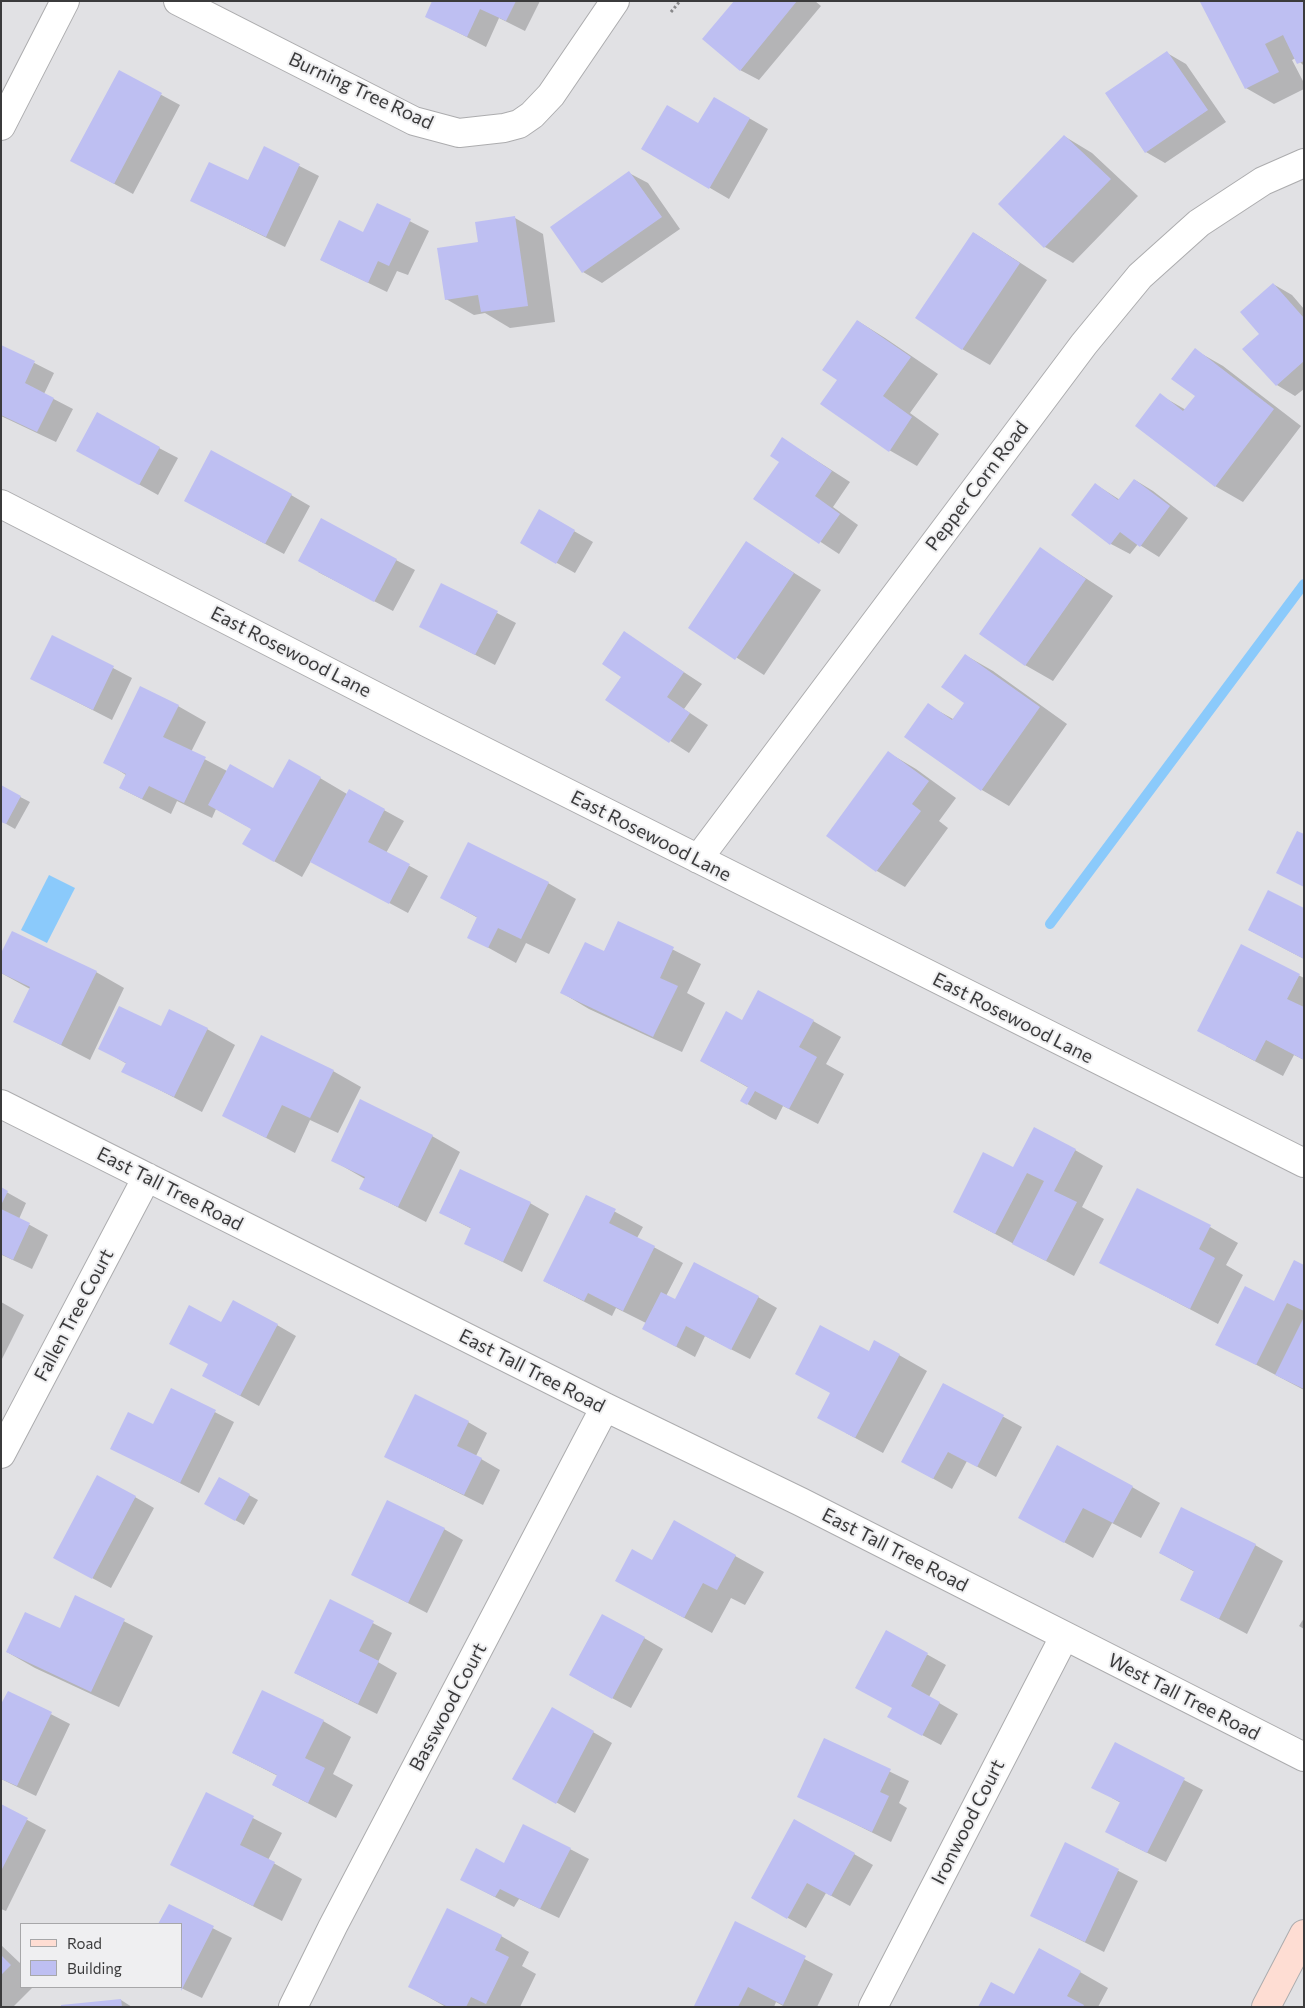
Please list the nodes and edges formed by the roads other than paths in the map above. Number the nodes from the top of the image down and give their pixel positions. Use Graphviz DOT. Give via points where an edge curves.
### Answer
graph roads {
  1 [pos="65,1"];
  2 [pos="178,1"];
  3 [pos="615,1"];
  4 [pos="1,126"];
  5 [pos="1304,163"];
  6 [pos="1,504"];
  7 [pos="698,860"];
  8 [pos="1,1104"];
  9 [pos="1304,1163"];
  10 [pos="147,1176"];
  11 [pos="605,1407"];
  12 [pos="1,1454"];
  13 [pos="1064,1637"];
  14 [pos="1304,1757"];
  15 [pos="1304,1934"];
  16 [pos="293,2007"];
  17 [pos="873,2007"];
  18 [pos="1266,2007"];
  1 -- 4 [label="street"];
  2 -- 3 [label="street, Burning Tree Road" via="414,121 459,133 504,128 519,124 532,115 551,95"];
  5 -- 7 [label="street, Pepper Corn Road" via="1263,181 1199,223 1140,276 1084,344"];
  6 -- 7 [label="street, East Rosewood Lane"];
  7 -- 9 [label="street, East Rosewood Lane"];
  8 -- 10 [label="street, East Tall Tree Road"];
  10 -- 11 [label="street, East Tall Tree Road"];
  10 -- 12 [label="street, Fallen Tree Court"];
  11 -- 13 [label="street, East Tall Tree Road" via="801,1502"];
  11 -- 16 [label="street, Basswood Court"];
  13 -- 14 [label="street, West Tall Tree Road"];
  13 -- 17 [label="street, Ironwood Court"];
  15 -- 18 [label="main road"];
}
